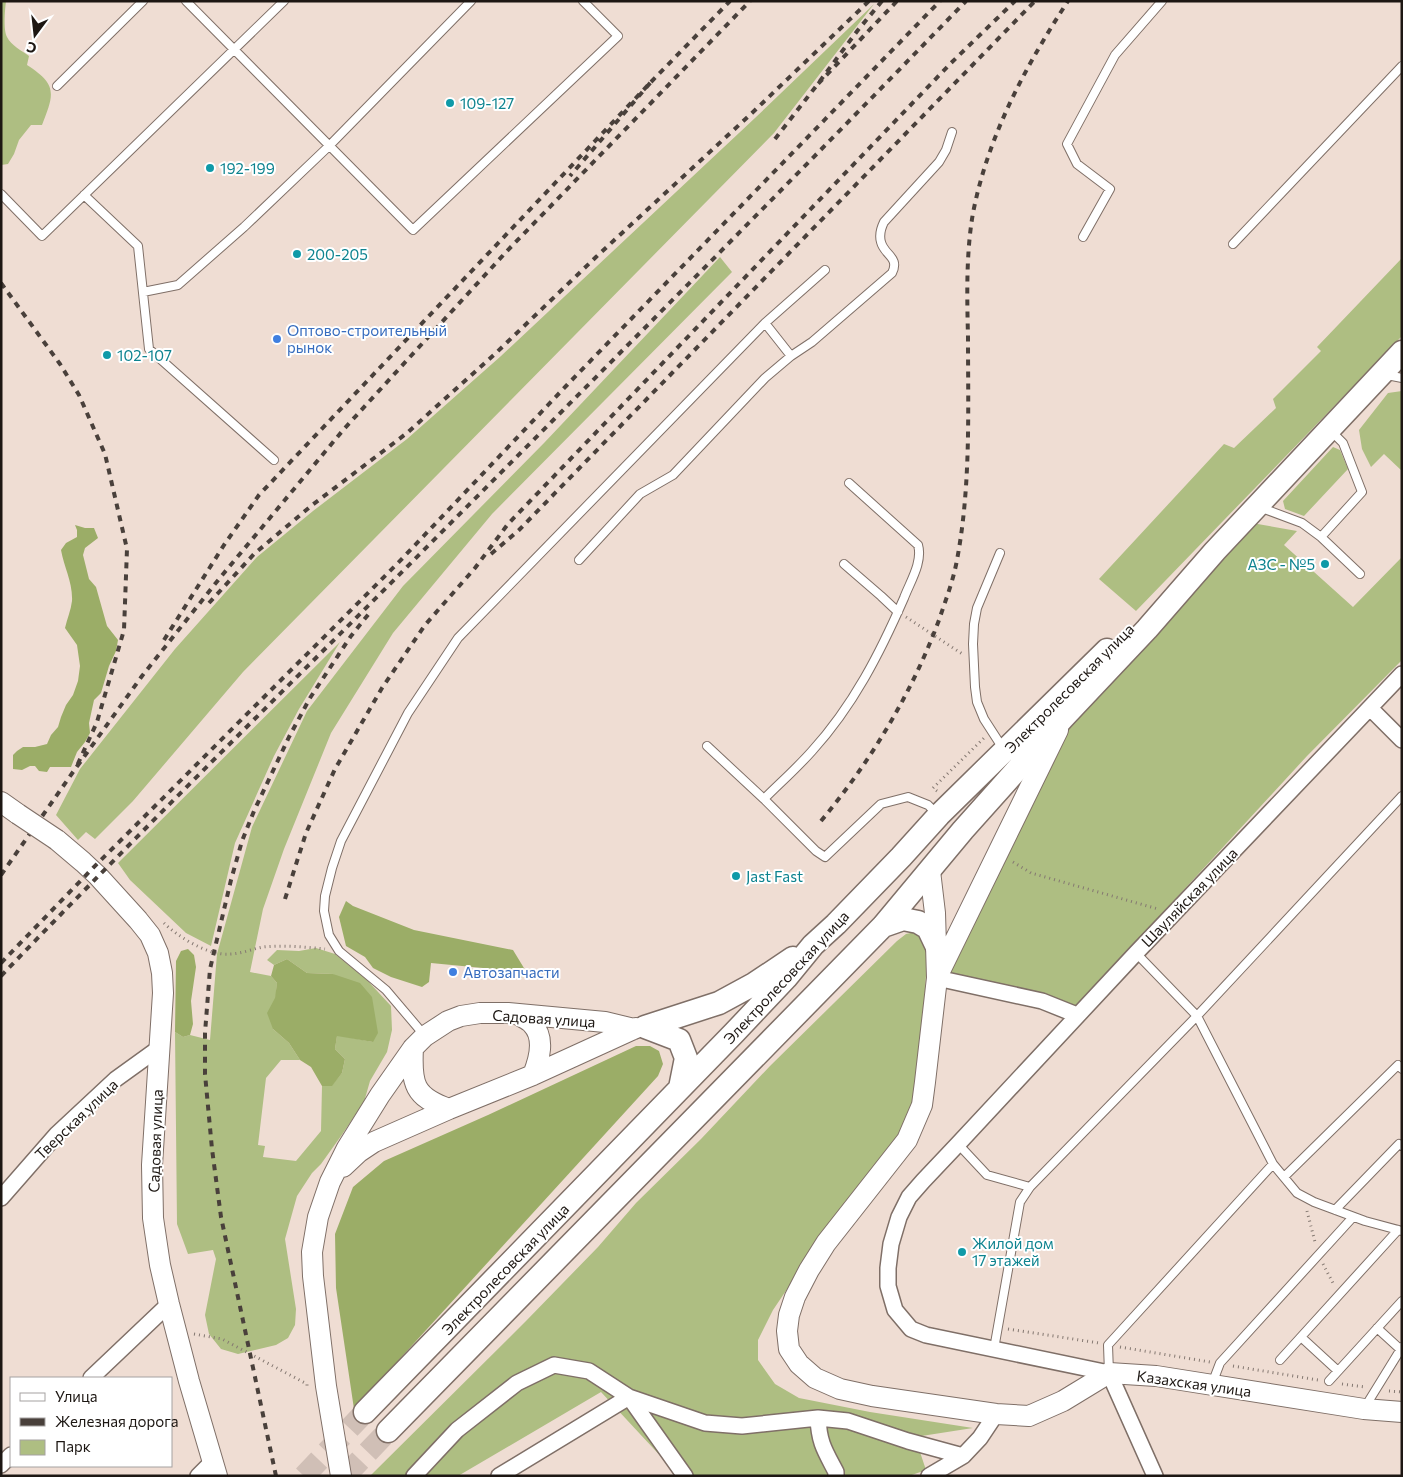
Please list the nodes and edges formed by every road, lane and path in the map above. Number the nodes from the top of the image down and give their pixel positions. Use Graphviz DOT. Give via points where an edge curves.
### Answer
graph roads {
  1 [pos="142,1"];
  2 [pos="186,1"];
  3 [pos="284,1"];
  4 [pos="471,1"];
  5 [pos="584,1"];
  6 [pos="1162,1"];
  7 [pos="234,50"];
  8 [pos="1402,66"];
  9 [pos="57,86"];
  10 [pos="952,132"];
  11 [pos="329,146"];
  12 [pos="1,194"];
  13 [pos="84,195"];
  14 [pos="1083,237"];
  15 [pos="1233,244"];
  16 [pos="825,270"];
  17 [pos="143,292"];
  18 [pos="765,323"];
  19 [pos="1402,352"];
  20 [pos="792,356"];
  21 [pos="1393,375"];
  22 [pos="1329,430"];
  23 [pos="274,460"];
  24 [pos="849,483"];
  25 [pos="1257,506"];
  26 [pos="1321,537"];
  27 [pos="1215,551"];
  28 [pos="1000,552"];
  29 [pos="579,560"];
  30 [pos="844,564"];
  31 [pos="1360,574"];
  32 [pos="898,612"];
  33 [pos="973,660"];
  34 [pos="1402,674"];
  35 [pos="1370,708"];
  36 [pos="1063,718"];
  37 [pos="992,731"];
  38 [pos="1402,740"];
  39 [pos="707,746"];
  40 [pos="1005,751"];
  41 [pos="1402,796"];
  42 [pos="764,799"];
  43 [pos="1,802"];
  44 [pos="945,810"];
  45 [pos="909,849"];
  46 [pos="1000,849"];
  47 [pos="930,871"];
  48 [pos="1174,913"];
  49 [pos="162,921"];
  50 [pos="883,926"];
  51 [pos="813,945"];
  52 [pos="936,947"];
  53 [pos="339,951"];
  54 [pos="1136,953"];
  55 [pos="937,978"];
  56 [pos="519,1015"];
  57 [pos="1077,1015"];
  58 [pos="1197,1016"];
  59 [pos="639,1028"];
  60 [pos="419,1042"];
  61 [pos="159,1048"];
  62 [pos="1402,1069"];
  63 [pos="533,1075"];
  64 [pos="680,1088"];
  65 [pos="449,1109"];
  66 [pos="958,1144"];
  67 [pos="1402,1146"];
  68 [pos="1273,1164"];
  69 [pos="1284,1177"];
  70 [pos="330,1182"];
  71 [pos="1030,1187"];
  72 [pos="1,1198"];
  73 [pos="1335,1210"];
  74 [pos="1353,1217"];
  75 [pos="1400,1230"];
  76 [pos="1402,1301"];
  77 [pos="169,1304"];
  78 [pos="998,1328"];
  79 [pos="1377,1328"];
  80 [pos="176,1331"];
  81 [pos="1301,1337"];
  82 [pos="1108,1345"];
  83 [pos="1401,1348"];
  84 [pos="994,1349"];
  85 [pos="1280,1360"];
  86 [pos="1220,1363"];
  87 [pos="1338,1371"];
  88 [pos="1109,1373"];
  89 [pos="92,1377"];
  90 [pos="1329,1381"];
  91 [pos="1212,1385"];
  92 [pos="1376,1389"];
  93 [pos="1402,1392"];
  94 [pos="309,1393"];
  95 [pos="629,1397"];
  96 [pos="1364,1409"];
  97 [pos="365,1412"];
  98 [pos="1402,1412"];
  99 [pos="996,1414"];
  100 [pos="818,1418"];
  101 [pos="388,1431"];
  102 [pos="10,1456"];
  103 [pos="963,1456"];
  104 [pos="1,1465"];
  105 [pos="215,1468"];
  106 [pos="198,1476"];
  107 [pos="341,1476"];
  108 [pos="414,1476"];
  109 [pos="499,1476"];
  110 [pos="685,1476"];
  111 [pos="836,1476"];
  112 [pos="931,1476"];
  113 [pos="1155,1476"];
  1 -- 9 [label="lane"];
  2 -- 7 [label="lane"];
  3 -- 7 [label="lane"];
  4 -- 11 [label="lane"];
  5 -- 11 [label="lane" via="618,36 413,230"];
  6 -- 14 [label="lane" via="1114,55 1067,144 1077,164 1110,189"];
  7 -- 11 [label="lane"];
  7 -- 13 [label="lane"];
  8 -- 15 [label="lane"];
  10 -- 20 [label="lane" via="939,162 884,222 880,231 881,243 894,262 892,273"];
  11 -- 17 [label="lane" via="178,285"];
  12 -- 13 [label="lane" via="42,236"];
  13 -- 17 [label="lane" via="138,246"];
  16 -- 18 [label="lane"];
  17 -- 23 [label="lane" via="149,348"];
  18 -- 20 [label="lane"];
  18 -- 53 [label="lane" via="458,638 408,713 341,841 325,896 324,912 330,935"];
  19 -- 21 [label="main road, Электролесовская улица"];
  20 -- 29 [label="lane" via="764,378 673,475 640,494"];
  21 -- 22 [label="main road, Электролесовская улица"];
  22 -- 25 [label="main road, Электролесовская улица"];
  22 -- 26 [label="lane" via="1343,442 1362,492"];
  24 -- 32 [label="lane" via="918,544 920,553 914,574"];
  25 -- 26 [label="lane" via="1302,523"];
  25 -- 27 [label="main road, Электролесовская улица"];
  26 -- 31 [label="lane"];
  27 -- 36 [label="main road, Электролесовская улица"];
  27 -- 40 [label="main road, Электролесовская улица" via="1137,621"];
  28 -- 33 [label="lane" via="977,608"];
  30 -- 32 [label="lane"];
  32 -- 33 [label="path"];
  32 -- 42 [label="lane" via="855,696 812,752"];
  33 -- 37 [label="lane" via="977,702"];
  34 -- 35 [label="street, Шауляйская улица"];
  35 -- 38 [label="street"];
  35 -- 48 [label="street, Шауляйская улица"];
  36 -- 46 [label="street"];
  36 -- 47 [label="main road, Электролесовская улица"];
  37 -- 40 [label="lane"];
  37 -- 44 [label="path" via="933,788"];
  39 -- 42 [label="lane"];
  40 -- 44 [label="main road, Электролесовская улица"];
  41 -- 58 [label="lane"];
  42 -- 44 [label="lane" via="825,857 881,804 908,797"];
  43 -- 61 [label="street, Садовая улица, bridge" via="83,862 150,935 162,973"];
  44 -- 45 [label="main road, Электролесовская улица"];
  45 -- 47 [label="main road"];
  45 -- 51 [label="main road, Электролесовская улица"];
  46 -- 48 [label="path" via="1030,873"];
  46 -- 55 [label="street"];
  47 -- 50 [label="main road, Электролесовская улица"];
  47 -- 52 [label="street"];
  48 -- 54 [label="street, Шауляйская улица"];
  49 -- 53 [label="path" via="199,947 228,955 294,946"];
  50 -- 52 [label="main road" via="903,919 918,922 928,928"];
  50 -- 101 [label="main road, Электролесовская улица"];
  51 -- 59 [label="main road" via="719,1003"];
  51 -- 64 [label="main road, Электролесовская улица" via="786,978"];
  52 -- 55 [label="street"];
  53 -- 60 [label="lane" via="386,990"];
  54 -- 57 [label="street, Шауляйская улица"];
  54 -- 58 [label="lane"];
  55 -- 57 [label="street" via="1042,1001"];
  55 -- 99 [label="street" via="926,1082 915,1123 907,1140 826,1243 809,1270 789,1315 789,1349 799,1364 815,1378 840,1389"];
  56 -- 59 [label="street, Садовая улица"];
  56 -- 60 [label="street, Садовая улица" via="480,1013 461,1016 448,1021"];
  56 -- 63 [label="street" via="533,1025 538,1036 539,1061"];
  57 -- 66 [label="street, Шауляйская улица"];
  58 -- 68 [label="lane"];
  58 -- 71 [label="lane"];
  59 -- 63 [label="street, Садовая улица"];
  59 -- 64 [label="main road" via="679,1040 686,1058"];
  60 -- 65 [label="street" via="412,1068 414,1081 420,1093 432,1103"];
  60 -- 70 [label="street, Садовая улица" via="380,1095"];
  61 -- 72 [label="street, Тверская улица" via="116,1080 57,1134"];
  61 -- 77 [label="street, Садовая улица" via="152,1165 153,1218"];
  62 -- 69 [label="lane" via="1398,1065"];
  63 -- 65 [label="street, Садовая улица"];
  64 -- 97 [label="main road, Электролесовская улица"];
  65 -- 70 [label="street, Садовая улица" via="374,1142 359,1152"];
  66 -- 71 [label="lane" via="987,1175"];
  66 -- 84 [label="street, Шауляйская улица" via="909,1197 899,1217 891,1244 888,1286 896,1310 912,1329 926,1335"];
  67 -- 73 [label="lane" via="1399,1144"];
  68 -- 69 [label="lane"];
  68 -- 82 [label="lane"];
  69 -- 73 [label="lane" via="1297,1193"];
  70 -- 107 [label="street, Садовая улица" via="323,1198 312,1252 326,1391"];
  71 -- 78 [label="lane" via="1020,1202"];
  73 -- 74 [label="lane"];
  74 -- 75 [label="lane"];
  74 -- 86 [label="lane"];
  75 -- 81 [label="lane"];
  76 -- 79 [label="lane"];
  77 -- 80 [label="street, Садовая улица"];
  77 -- 89 [label="street"];
  78 -- 82 [label="path"];
  78 -- 84 [label="lane"];
  79 -- 83 [label="lane"];
  79 -- 87 [label="lane"];
  80 -- 94 [label="path" via="222,1339 307,1384"];
  80 -- 105 [label="street, Садовая улица"];
  81 -- 85 [label="lane"];
  81 -- 87 [label="lane"];
  82 -- 86 [label="path"];
  82 -- 88 [label="lane"];
  83 -- 92 [label="lane"];
  84 -- 88 [label="street, Шауляйская улица"];
  86 -- 90 [label="path"];
  86 -- 91 [label="lane"];
  87 -- 90 [label="lane"];
  88 -- 91 [label="street, Казахская улица"];
  88 -- 99 [label="street" via="1063,1401 1029,1416"];
  88 -- 113 [label="street"];
  90 -- 92 [label="path"];
  91 -- 96 [label="street, Казахская улица"];
  92 -- 93 [label="path"];
  92 -- 96 [label="lane"];
  95 -- 100 [label="street" via="705,1423 742,1426"];
  95 -- 108 [label="street" via="589,1371 554,1365 517,1383 479,1412 457,1430"];
  95 -- 109 [label="street"];
  95 -- 110 [label="street"];
  96 -- 98 [label="street, Казахская улица"];
  99 -- 103 [label="street"];
  100 -- 103 [label="street" via="848,1421"];
  100 -- 111 [label="street" via="821,1444"];
  102 -- 104 [label="street"];
  103 -- 112 [label="street"];
  105 -- 106 [label="street"];
}
